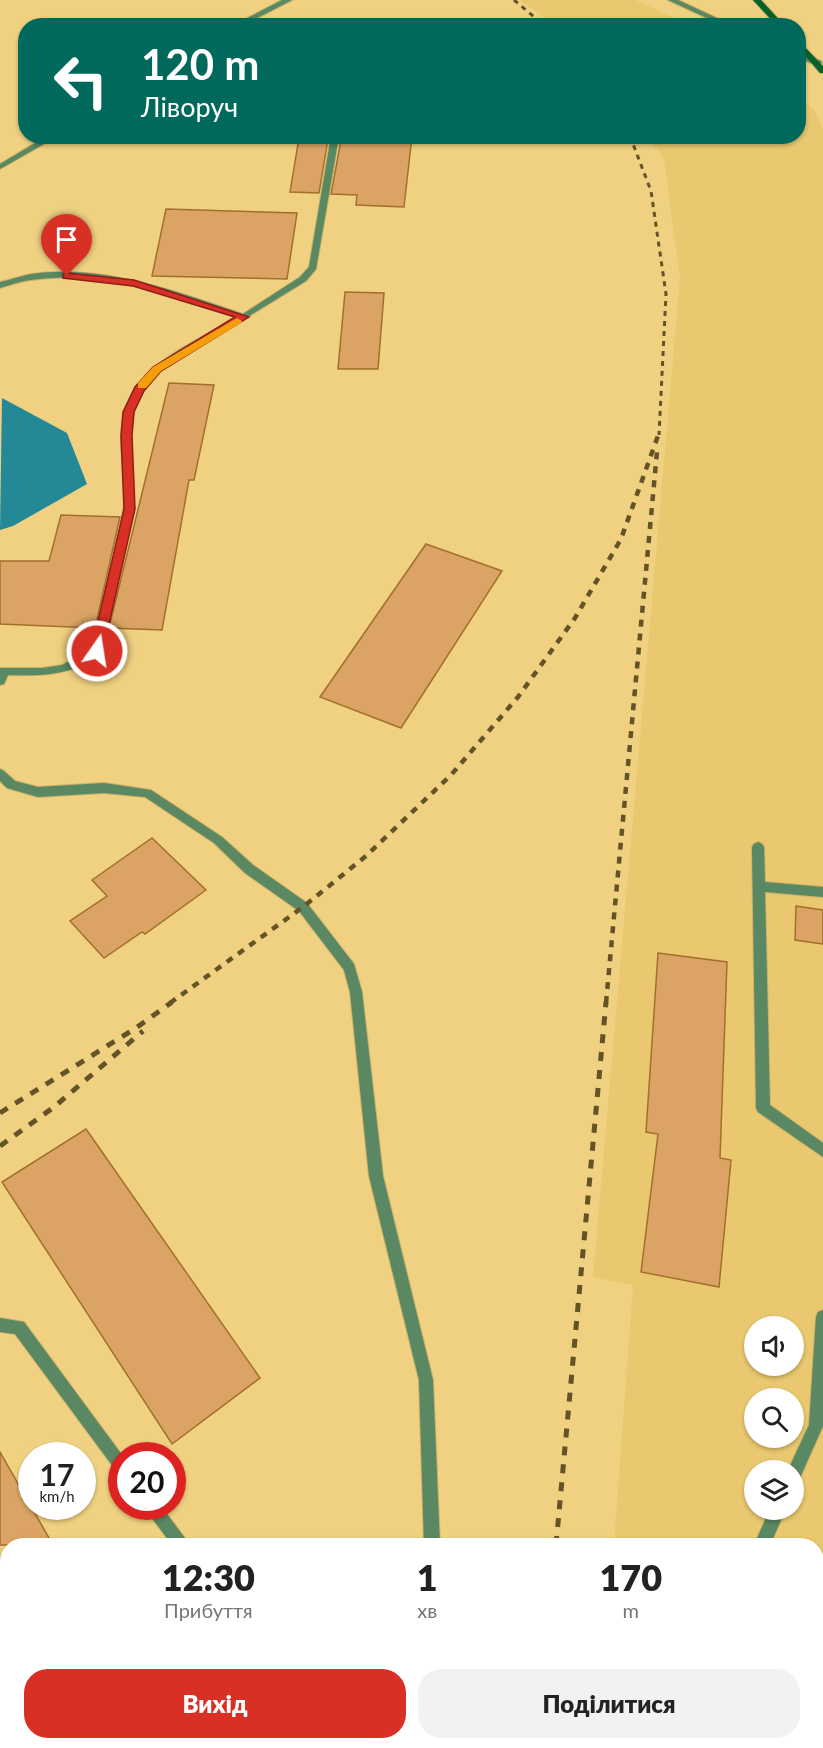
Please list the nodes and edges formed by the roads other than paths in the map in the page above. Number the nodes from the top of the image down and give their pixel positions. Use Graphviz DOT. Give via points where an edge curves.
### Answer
graph roads {
  1 [pos="288,0"];
  2 [pos="672,0"];
  3 [pos="757,0"];
  4 [pos="251,18"];
  5 [pos="713,18"];
  6 [pos="774,18"];
  7 [pos="806,51"];
  8 [pos="806,59"];
  9 [pos="821,67"];
  10 [pos="40,144"];
  11 [pos="334,144"];
  12 [pos="0,167"];
  13 [pos="0,285"];
  14 [pos="244,317"];
  15 [pos="0,681"];
  16 [pos="0,774"];
  17 [pos="758,847"];
  18 [pos="759,886"];
  19 [pos="823,892"];
  20 [pos="823,1151"];
  21 [pos="823,1317"];
  22 [pos="0,1325"];
  23 [pos="108,1448"];
  24 [pos="801,1460"];
  25 [pos="162,1520"];
  26 [pos="773,1520"];
  27 [pos="176,1538"];
  28 [pos="432,1538"];
  29 [pos="765,1538"];
  1 -- 4 [label="lane"];
  2 -- 5 [label="lane"];
  3 -- 6 [label="street"];
  7 -- 9 [label="street"];
  8 -- 9 [label="lane"];
  10 -- 12 [label="lane"];
  11 -- 14 [label="lane" via="313,267 303,279"];
  13 -- 14 [label="lane" via="45,275 110,279 172,293"];
  14 -- 15 [label="lane" via="157,369 139,389 129,412 126,436 129,509 97,651 78,665 50,672 4,671"];
  16 -- 28 [label="lane" via="11,785 38,792 104,788 147,793 218,840 303,907 350,968 376,1176 426,1380"];
  17 -- 18 [label="lane"];
  18 -- 19 [label="lane"];
  18 -- 20 [label="lane" via="763,1108"];
  21 -- 24 [label="lane" via="816,1425"];
  22 -- 23 [label="lane" via="19,1327"];
  25 -- 27 [label="lane"];
  26 -- 29 [label="lane"];
}
